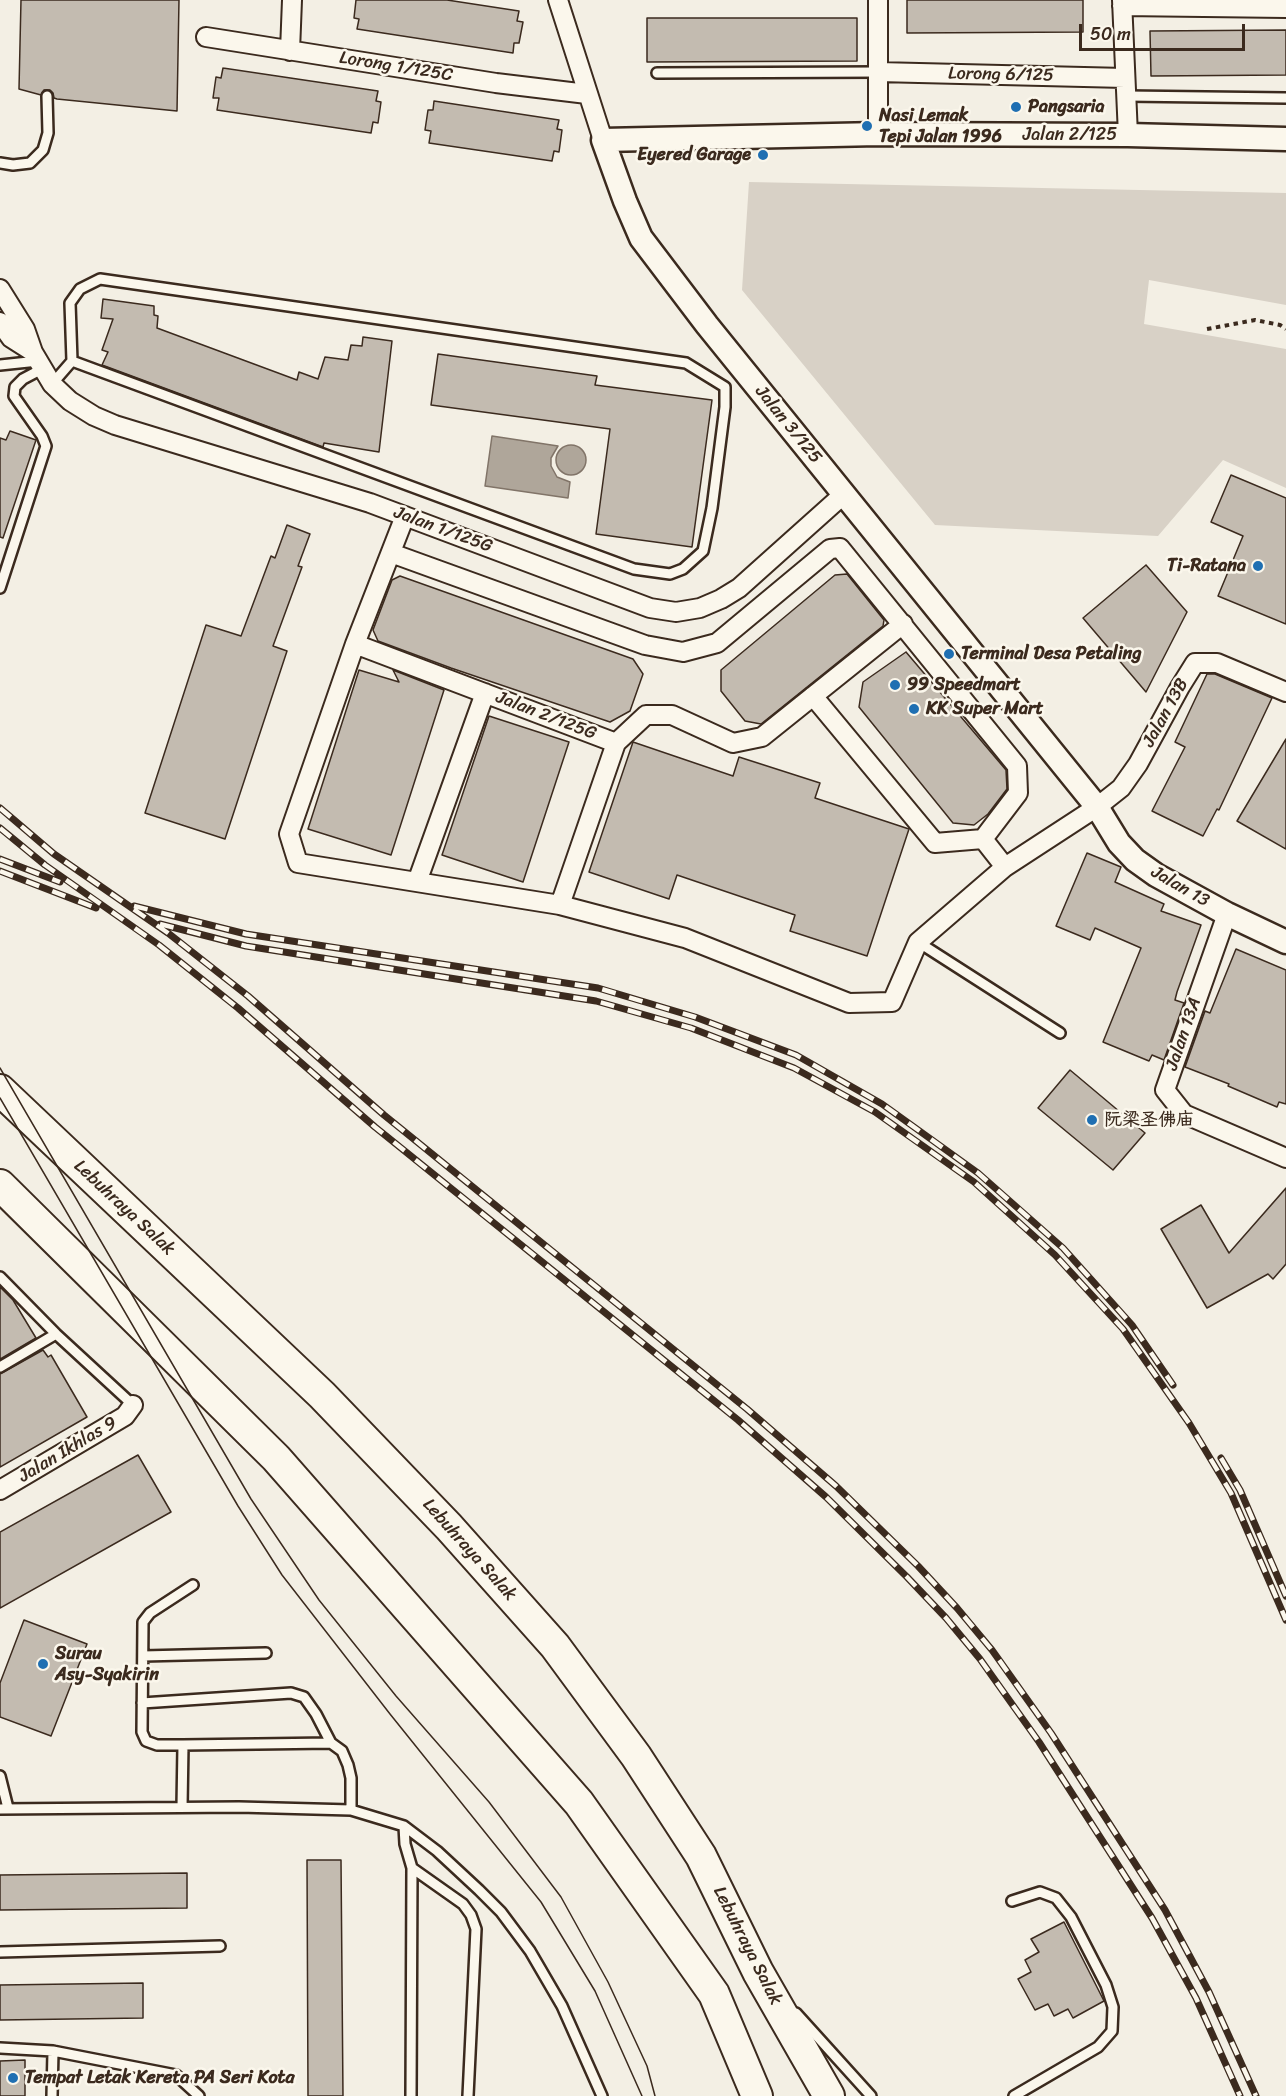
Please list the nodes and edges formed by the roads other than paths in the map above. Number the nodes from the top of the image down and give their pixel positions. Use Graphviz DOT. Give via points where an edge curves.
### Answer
graph roads {
  1 [pos="292,0"];
  2 [pos="558,0"];
  3 [pos="878,0"];
  4 [pos="1122,3"];
  5 [pos="1286,8"];
  6 [pos="206,38"];
  7 [pos="290,51"];
  8 [pos="878,72"];
  9 [pos="657,73"];
  10 [pos="1126,87"];
  11 [pos="587,94"];
  12 [pos="47,96"];
  13 [pos="1286,98"];
  14 [pos="878,134"];
  15 [pos="1128,135"];
  16 [pos="1286,139"];
  17 [pos="603,140"];
  18 [pos="0,163"];
  19 [pos="0,290"];
  20 [pos="0,322"];
  21 [pos="72,361"];
  22 [pos="0,365"];
  23 [pos="41,366"];
  24 [pos="844,494"];
  25 [pos="405,516"];
  26 [pos="391,553"];
  27 [pos="0,588"];
  28 [pos="903,624"];
  29 [pos="355,644"];
  30 [pos="1286,692"];
  31 [pos="485,693"];
  32 [pos="813,696"];
  33 [pos="616,743"];
  34 [pos="1097,807"];
  35 [pos="983,840"];
  36 [pos="1005,867"];
  37 [pos="417,882"];
  38 [pos="560,905"];
  39 [pos="1227,914"];
  40 [pos="918,942"];
  41 [pos="1286,942"];
  42 [pos="1060,1033"];
  43 [pos="0,1090"];
  44 [pos="1286,1158"];
  45 [pos="0,1185"];
  46 [pos="0,1277"];
  47 [pos="56,1334"];
  48 [pos="0,1367"];
  49 [pos="133,1405"];
  50 [pos="0,1490"];
  51 [pos="194,1585"];
  52 [pos="266,1653"];
  53 [pos="143,1656"];
  54 [pos="142,1703"];
  55 [pos="331,1743"];
  56 [pos="183,1745"];
  57 [pos="0,1776"];
  58 [pos="182,1807"];
  59 [pos="4,1809"];
  60 [pos="351,1810"];
  61 [pos="404,1826"];
  62 [pos="412,1868"];
  63 [pos="1012,1900"];
  64 [pos="220,1946"];
  65 [pos="0,1952"];
  66 [pos="758,1972"];
  67 [pos="0,2048"];
  68 [pos="53,2051"];
  69 [pos="52,2096"];
  70 [pos="199,2096"];
  71 [pos="411,2096"];
  72 [pos="468,2096"];
  73 [pos="602,2096"];
  74 [pos="758,2096"];
  75 [pos="829,2096"];
  76 [pos="871,2096"];
  77 [pos="1014,2096"];
  1 -- 7 [label="street"];
  2 -- 11 [label="street, Jalan 3/125"];
  3 -- 8 [label="street"];
  4 -- 5 [label="street"];
  4 -- 10 [label="street"];
  6 -- 7 [label="street, Lorong 1/125C"];
  7 -- 11 [label="street, Lorong 1/125C"];
  8 -- 9 [label="lane"];
  8 -- 10 [label="street, Lorong 6/125"];
  8 -- 14 [label="street"];
  10 -- 13 [label="lane"];
  10 -- 15 [label="street"];
  11 -- 17 [label="street, Jalan 3/125"];
  12 -- 18 [label="lane" via="48,132 43,150 30,163"];
  14 -- 15 [label="street, Jalan 2/125"];
  14 -- 17 [label="street, Jalan 2/125"];
  15 -- 16 [label="street, Jalan 2/125"];
  17 -- 24 [label="street, Jalan 3/125" via="641,238"];
  19 -- 23 [label="street, Jalan 1/125G" via="25,329"];
  20 -- 23 [label="street, Jalan 1/125G" via="10,338"];
  21 -- 21 [label="lane" via="70,303 80,289 100,279 686,363 725,387 703,551 683,569 670,574 634,569"];
  21 -- 23 [label="lane"];
  22 -- 23 [label="lane"];
  23 -- 25 [label="street, Jalan 1/125G" via="70,401 115,426"];
  23 -- 27 [label="lane" via="15,387 15,396 46,446"];
  24 -- 25 [label="street, Jalan 1/125G" via="739,588 700,608 675,612 650,608"];
  24 -- 34 [label="street, Jalan 3/125"];
  25 -- 26 [label="street"];
  26 -- 28 [label="street" via="645,645 683,652 717,643 830,549 840,548"];
  26 -- 29 [label="street"];
  28 -- 32 [label="street, Jalan 2/125G"];
  28 -- 35 [label="street" via="1017,766 1018,793"];
  29 -- 31 [label="street, Jalan 2/125G"];
  29 -- 37 [label="street" via="289,834 298,863"];
  30 -- 34 [label="street, Jalan 13B" via="1217,663 1195,663 1138,764 1121,788"];
  31 -- 33 [label="street, Jalan 2/125G"];
  31 -- 37 [label="street"];
  32 -- 33 [label="street, Jalan 2/125G" via="762,737 733,743 672,715 645,715"];
  32 -- 35 [label="street" via="935,843"];
  33 -- 38 [label="street"];
  34 -- 36 [label="street"];
  34 -- 39 [label="street, Jalan 13" via="1119,843 1135,860"];
  35 -- 36 [label="street"];
  36 -- 40 [label="street"];
  37 -- 38 [label="street"];
  38 -- 40 [label="street" via="685,938 849,1002 892,1002"];
  39 -- 41 [label="street, Jalan 13"];
  39 -- 44 [label="street, Jalan 13A" via="1165,1090 1184,1114"];
  40 -- 42 [label="lane"];
  43 -- 66 [label="highway, Lebuhraya Salak" via="322,1395 449,1527 555,1646 636,1756 701,1856"];
  45 -- 74 [label="highway" via="276,1458 579,1803 714,1994"];
  46 -- 47 [label="lane"];
  47 -- 48 [label="lane"];
  47 -- 49 [label="lane"];
  49 -- 50 [label="street, Jalan Ikhlas 9" via="125,1416"];
  51 -- 53 [label="lane" via="150,1613 143,1622"];
  52 -- 53 [label="lane"];
  53 -- 54 [label="lane"];
  54 -- 55 [label="lane" via="291,1693 304,1697"];
  54 -- 56 [label="lane" via="142,1732 146,1741"];
  55 -- 56 [label="lane"];
  55 -- 60 [label="lane" via="342,1751 348,1765"];
  56 -- 58 [label="lane"];
  57 -- 59 [label="lane"];
  58 -- 59 [label="lane"];
  58 -- 60 [label="lane"];
  60 -- 61 [label="lane"];
  61 -- 62 [label="lane"];
  61 -- 73 [label="lane" via="479,1890 530,1951 562,2006"];
  62 -- 71 [label="lane"];
  62 -- 72 [label="lane" via="463,1904 476,1929"];
  63 -- 77 [label="lane" via="1040,1892 1056,1898 1071,1917 1113,2007 1112,2031 1098,2047"];
  64 -- 65 [label="lane"];
  66 -- 75 [label="highway, Lebuhraya Salak"];
  66 -- 76 [label="lane"];
  67 -- 68 [label="lane"];
  68 -- 69 [label="lane"];
  68 -- 70 [label="lane" via="176,2075"];
}
